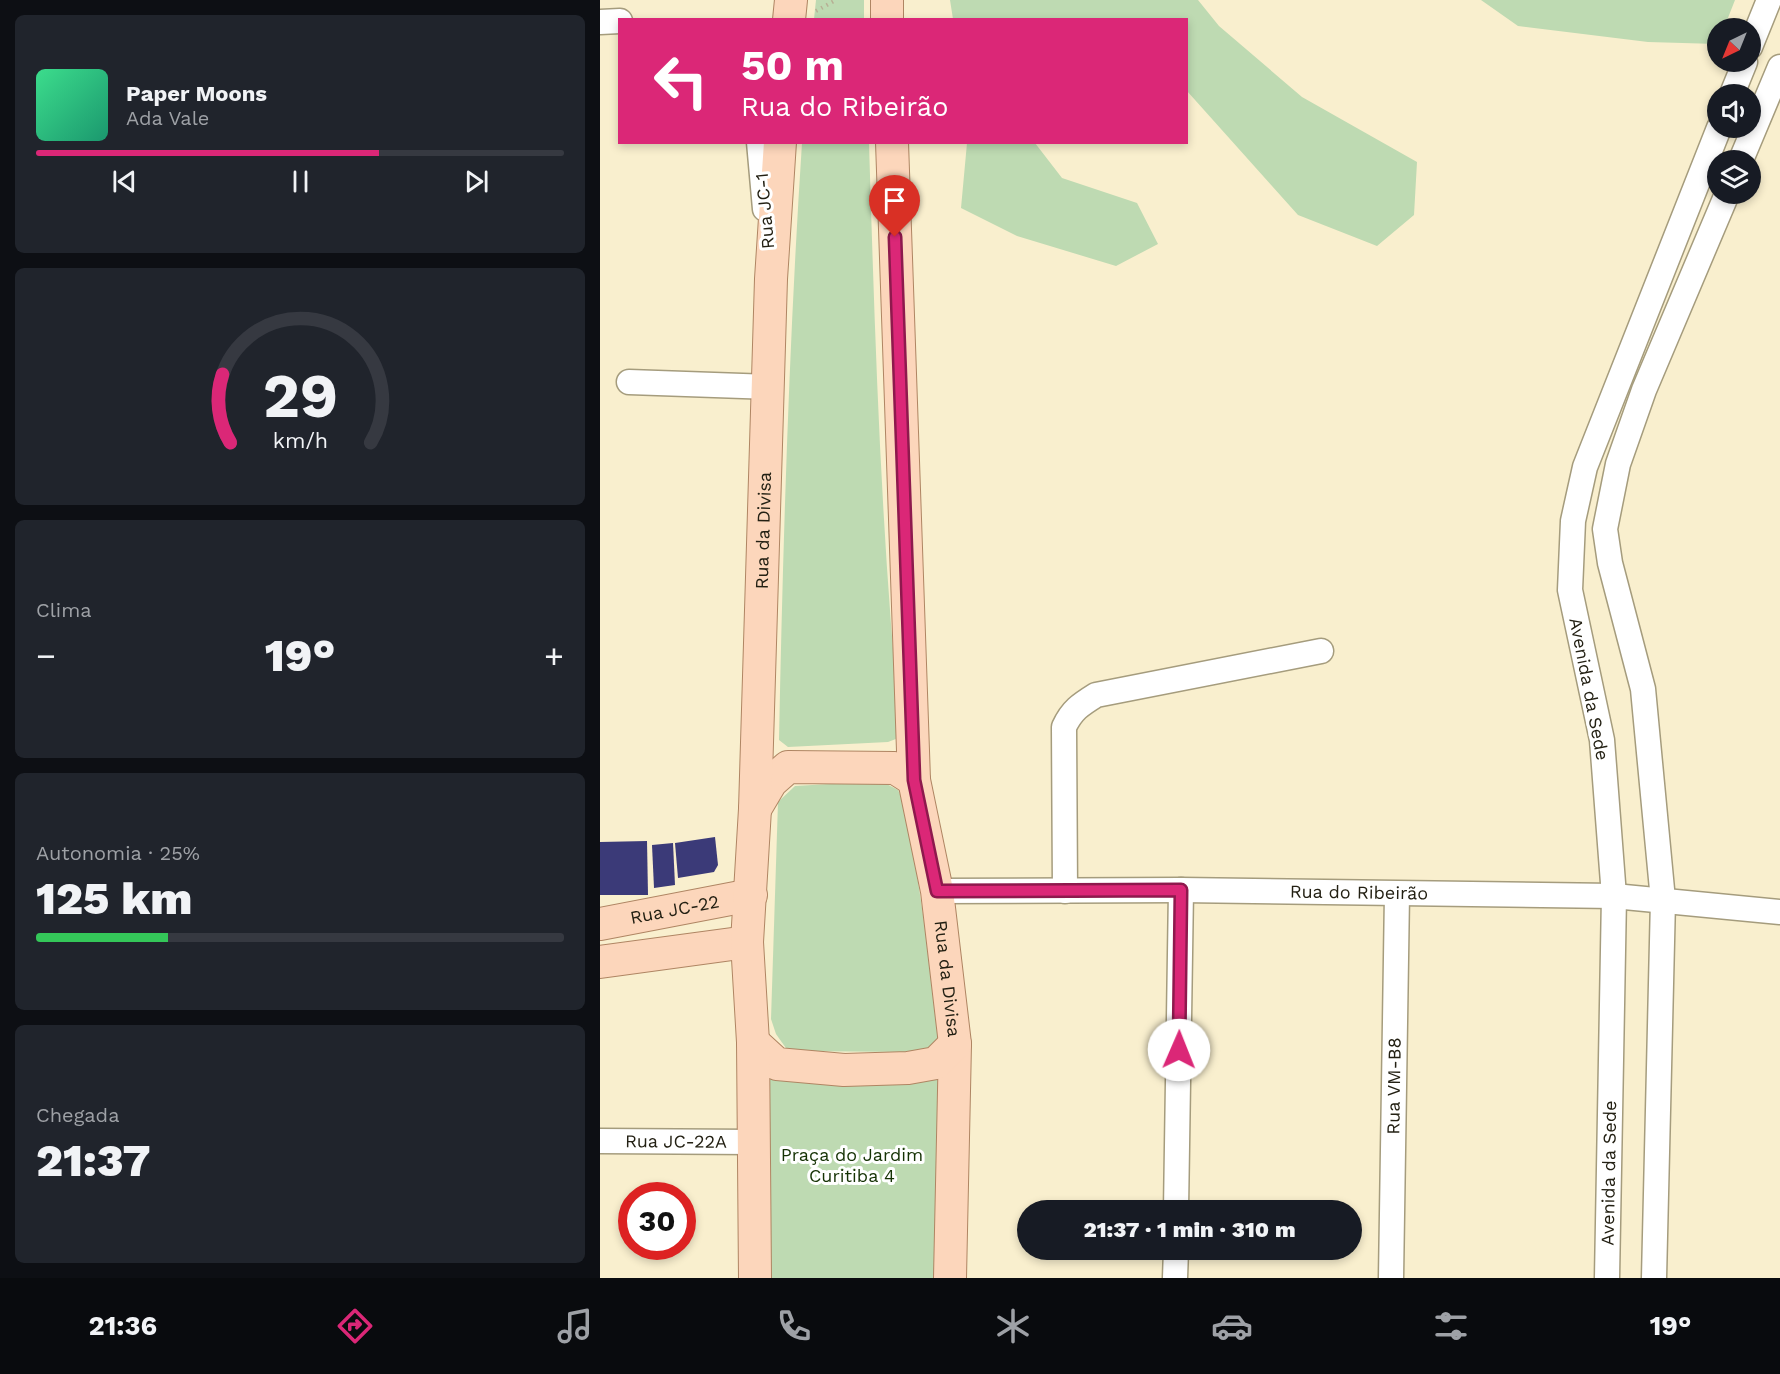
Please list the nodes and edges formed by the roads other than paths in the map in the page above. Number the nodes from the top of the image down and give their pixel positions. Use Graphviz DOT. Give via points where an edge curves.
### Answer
graph roads {
  1 [pos="791,0"];
  2 [pos="886,0"];
  3 [pos="1769,0"];
  4 [pos="789,18"];
  5 [pos="887,18"];
  6 [pos="1761,20"];
  7 [pos="618,21"];
  8 [pos="600,22"];
  9 [pos="1780,67"];
  10 [pos="1715,138"];
  11 [pos="759,144"];
  12 [pos="780,144"];
  13 [pos="892,144"];
  14 [pos="1745,150"];
  15 [pos="1723,204"];
  16 [pos="771,279"];
  17 [pos="629,382"];
  18 [pos="768,387"];
  19 [pos="1322,651"];
  20 [pos="914,780"];
  21 [pos="755,809"];
  22 [pos="1181,890"];
  23 [pos="937,891"];
  24 [pos="1065,891"];
  25 [pos="1397,894"];
  26 [pos="751,895"];
  27 [pos="1614,896"];
  28 [pos="1663,900"];
  29 [pos="1780,912"];
  30 [pos="600,924"];
  31 [pos="747,942"];
  32 [pos="600,962"];
  33 [pos="753,1042"];
  34 [pos="955,1044"];
  35 [pos="600,1141"];
  36 [pos="754,1142"];
  37 [pos="1176,1200"];
  38 [pos="1176,1260"];
  39 [pos="755,1278"];
  40 [pos="950,1278"];
  41 [pos="1175,1278"];
  42 [pos="1391,1278"];
  43 [pos="1606,1278"];
  44 [pos="1654,1278"];
  1 -- 4 [label="main road"];
  2 -- 5 [label="main road"];
  3 -- 6 [label="street"];
  7 -- 8 [label="street"];
  9 -- 14 [label="street"];
  10 -- 27 [label="street, Avenida da Sede" via="1585,467 1573,521 1570,590 1602,740"];
  11 -- 16 [label="street, Rua JC-1"];
  12 -- 16 [label="main road, Rua da Divisa"];
  13 -- 20 [label="main road, Rua da Divisa"];
  15 -- 28 [label="street" via="1644,390 1618,464 1605,529 1643,689"];
  16 -- 18 [label="main road, Rua da Divisa"];
  17 -- 18 [label="street"];
  18 -- 21 [label="main road, Rua da Divisa"];
  19 -- 24 [label="street" via="1096,695 1070,714 1064,727"];
  20 -- 21 [label="main road" via="895,768 788,768 771,782"];
  20 -- 23 [label="main road, Rua da Divisa"];
  21 -- 26 [label="main road, Rua da Divisa"];
  22 -- 24 [label="street, Rua do Ribeirão"];
  22 -- 25 [label="street, Rua do Ribeirão"];
  22 -- 37 [label="street"];
  23 -- 24 [label="street, Rua do Ribeirão"];
  23 -- 34 [label="main road, Rua da Divisa"];
  25 -- 27 [label="street, Rua do Ribeirão"];
  25 -- 42 [label="street, Rua VM-B8"];
  26 -- 30 [label="main road, Rua JC-22"];
  26 -- 31 [label="main road, Rua da Divisa"];
  27 -- 28 [label="street, Rua do Ribeirão"];
  27 -- 43 [label="street, Avenida da Sede"];
  28 -- 29 [label="street, Rua do Ribeirão"];
  28 -- 44 [label="street"];
  31 -- 32 [label="main road"];
  31 -- 33 [label="main road, Rua da Divisa"];
  33 -- 34 [label="main road" via="777,1064 844,1070 936,1063"];
  33 -- 36 [label="main road, Rua da Divisa"];
  34 -- 40 [label="main road, Rua da Divisa"];
  35 -- 36 [label="street, Rua JC-22A"];
  36 -- 39 [label="main road, Rua da Divisa"];
  38 -- 41 [label="street"];
}
